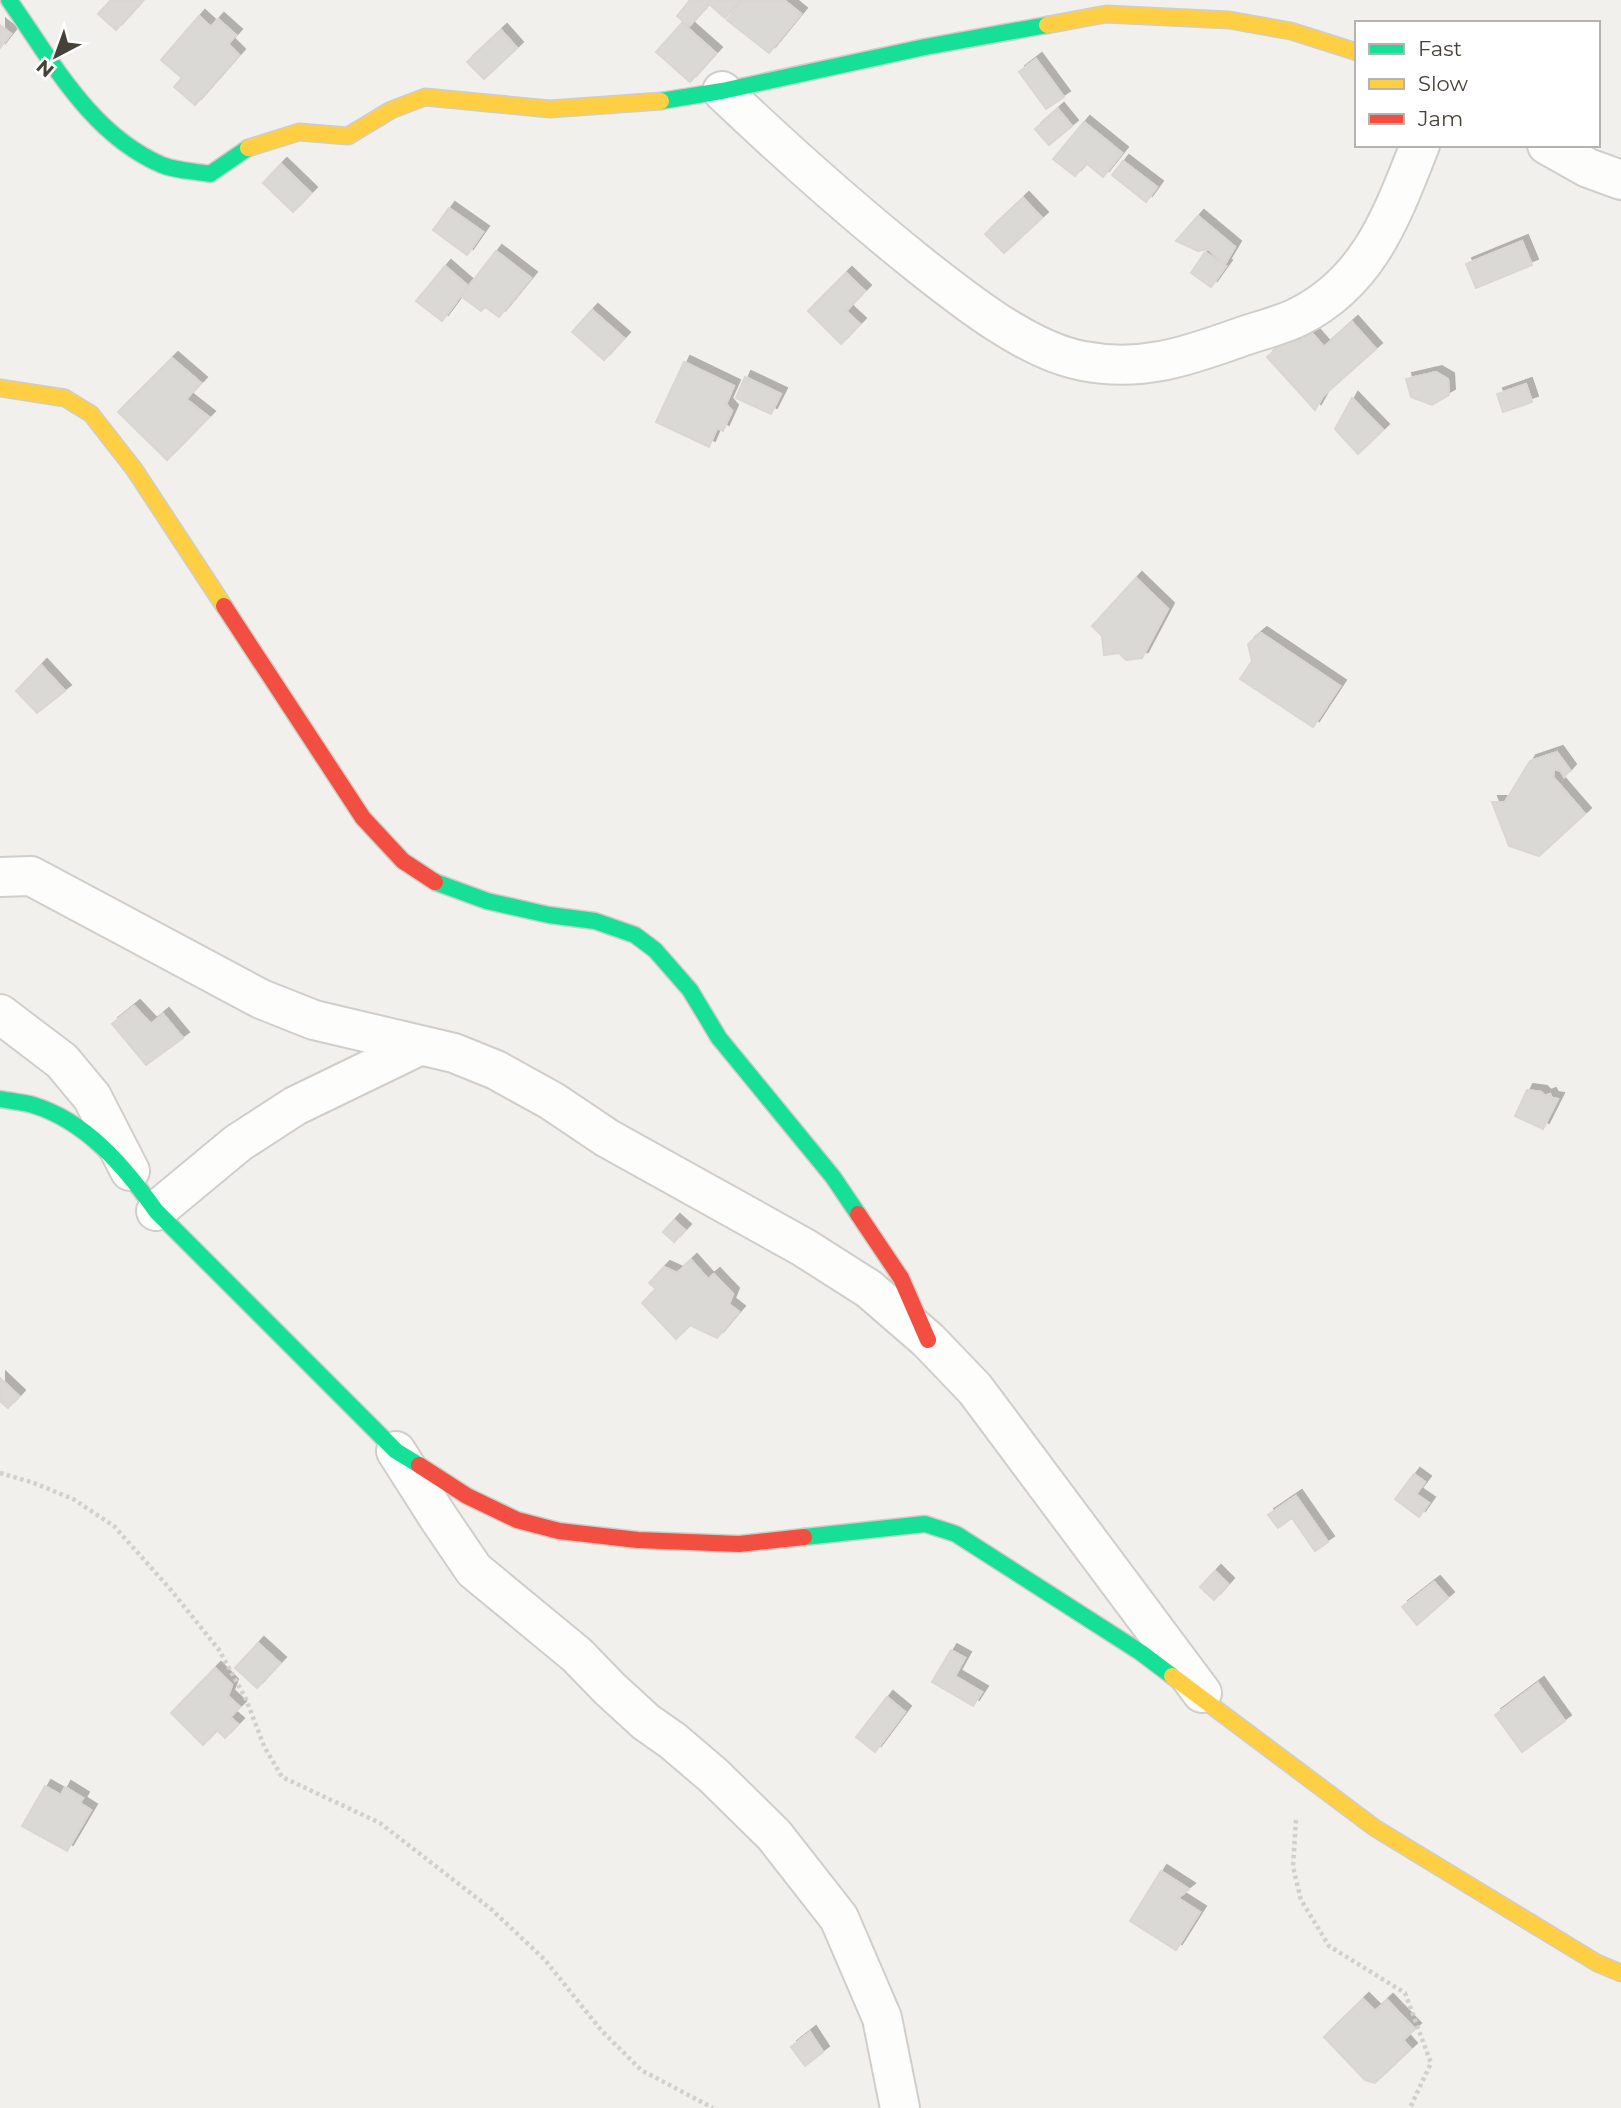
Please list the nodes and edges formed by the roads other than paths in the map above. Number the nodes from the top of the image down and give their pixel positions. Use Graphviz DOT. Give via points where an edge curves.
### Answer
graph roads {
  1 [pos="9,0"];
  2 [pos="1355,51"];
  3 [pos="722,91"];
  4 [pos="1419,147"];
  5 [pos="1551,147"];
  6 [pos="1621,180"];
  7 [pos="0,388"];
  8 [pos="0,877"];
  9 [pos="0,1014"];
  10 [pos="419,1046"];
  11 [pos="0,1099"];
  12 [pos="147,1196"];
  13 [pos="928,1340"];
  14 [pos="396,1451"];
  15 [pos="1213,1707"];
  16 [pos="1621,1973"];
  17 [pos="900,2108"];
  1 -- 3 [label="street" via="91,114 122,144 163,166 210,174 243,150 299,132 348,136 391,110 425,97 550,109 666,101"];
  2 -- 3 [label="street" via="1291,31 1229,20 1106,14"];
  3 -- 4 [label="street" via="861,218 986,316 1037,345 1082,361 1118,364 1160,363 1199,352 1297,318 1336,293 1371,253 1389,222"];
  5 -- 6 [label="street"];
  7 -- 13 [label="street" via="65,398 91,414 134,469 363,818 403,861 439,884 487,901 595,921 635,934 655,950 690,990 719,1038 833,1177 901,1278"];
  8 -- 10 [label="street" via="31,876 261,999 303,1016"];
  9 -- 12 [label="street" via="62,1061 92,1097"];
  10 -- 12 [label="street" via="296,1106"];
  10 -- 13 [label="street" via="454,1053 496,1070 552,1101 607,1138 825,1261 869,1289"];
  11 -- 12 [label="street" via="35,1105 72,1122"];
  12 -- 14 [label="street"];
  13 -- 15 [label="street" via="975,1389"];
  14 -- 15 [label="street" via="480,1502 517,1520 559,1531 739,1544 925,1524 956,1534 1140,1652"];
  14 -- 17 [label="street" via="474,1570 714,1776 774,1835 839,1918 882,2018"];
  15 -- 16 [label="street" via="1376,1828 1597,1963"];
}
